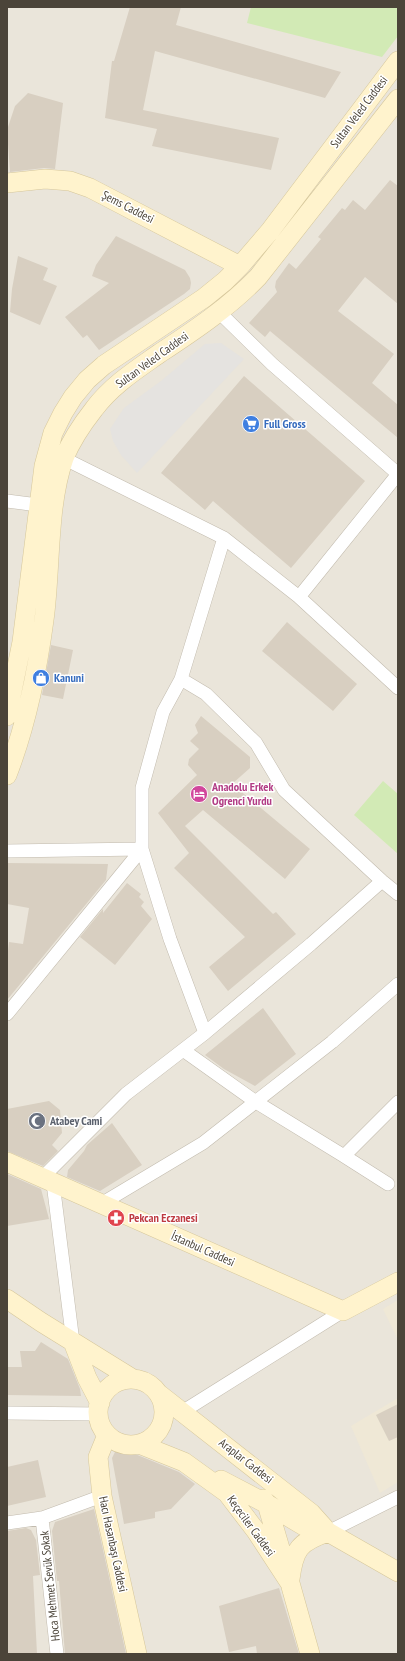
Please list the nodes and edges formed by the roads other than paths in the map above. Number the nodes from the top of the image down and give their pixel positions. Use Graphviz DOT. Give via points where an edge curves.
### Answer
graph roads {
  1 [pos="398,61"];
  2 [pos="398,99"];
  3 [pos="7,183"];
  4 [pos="240,266"];
  5 [pos="220,313"];
  6 [pos="48,450"];
  7 [pos="64,458"];
  8 [pos="398,474"];
  9 [pos="7,501"];
  10 [pos="38,505"];
  11 [pos="224,538"];
  12 [pos="299,597"];
  13 [pos="182,679"];
  14 [pos="398,688"];
  15 [pos="7,716"];
  16 [pos="7,775"];
  17 [pos="142,849"];
  18 [pos="7,851"];
  19 [pos="382,881"];
  20 [pos="398,894"];
  21 [pos="398,984"];
  22 [pos="7,1014"];
  23 [pos="205,1033"];
  24 [pos="183,1050"];
  25 [pos="256,1102"];
  26 [pos="398,1102"];
  27 [pos="344,1156"];
  28 [pos="7,1162"];
  29 [pos="48,1180"];
  30 [pos="388,1184"];
  31 [pos="101,1204"];
  32 [pos="398,1282"];
  33 [pos="7,1299"];
  34 [pos="343,1311"];
  35 [pos="73,1342"];
  36 [pos="133,1379"];
  37 [pos="159,1394"];
  38 [pos="99,1408"];
  39 [pos="182,1412"];
  40 [pos="7,1413"];
  41 [pos="107,1435"];
  42 [pos="139,1444"];
  43 [pos="227,1446"];
  44 [pos="184,1462"];
  45 [pos="102,1496"];
  46 [pos="398,1497"];
  47 [pos="268,1504"];
  48 [pos="42,1518"];
  49 [pos="7,1523"];
  50 [pos="328,1532"];
  51 [pos="398,1572"];
  52 [pos="290,1583"];
  53 [pos="57,1654"];
  54 [pos="137,1654"];
  55 [pos="310,1654"];
  1 -- 4 [label="street, Sultan Veled Caddesi" via="270,231"];
  2 -- 5 [label="street, Sultan Veled Caddesi" via="258,277"];
  3 -- 4 [label="street, Şems Caddesi" via="45,179 76,183"];
  4 -- 6 [label="street, Sultan Veled Caddesi" via="204,298 104,365 87,380 63,413"];
  5 -- 7 [label="street, Sultan Veled Caddesi" via="122,380 105,395 92,410"];
  5 -- 8 [label="street" via="272,364"];
  6 -- 7 [label="street"];
  6 -- 10 [label="street, Sultan Veled Caddesi"];
  7 -- 11 [label="street"];
  7 -- 16 [label="street, Sultan Veled Caddesi" via="55,501 47,593 38,657 20,736"];
  8 -- 12 [label="street"];
  9 -- 10 [label="street"];
  10 -- 15 [label="street, Sultan Veled Caddesi" via="23,634"];
  11 -- 12 [label="street"];
  11 -- 13 [label="street"];
  12 -- 14 [label="street"];
  13 -- 17 [label="street" via="163,712 142,788"];
  13 -- 19 [label="street" via="206,694 256,743 284,790"];
  17 -- 18 [label="street"];
  17 -- 22 [label="street"];
  17 -- 23 [label="street" via="170,939"];
  19 -- 20 [label="street"];
  19 -- 23 [label="street" via="312,944"];
  21 -- 25 [label="street" via="332,1042"];
  23 -- 24 [label="street"];
  24 -- 25 [label="street"];
  24 -- 29 [label="street" via="126,1094"];
  25 -- 27 [label="street"];
  25 -- 31 [label="street" via="203,1143"];
  26 -- 27 [label="street"];
  27 -- 30 [label="street"];
  28 -- 29 [label="street, İstanbul Caddesi"];
  29 -- 31 [label="street, İstanbul Caddesi"];
  29 -- 35 [label="street"];
  31 -- 34 [label="street, İstanbul Caddesi"];
  32 -- 34 [label="street"];
  33 -- 35 [label="street"];
  34 -- 39 [label="street"];
  35 -- 36 [label="street"];
  35 -- 38 [label="street"];
  36 -- 37 [label="street" via="152,1386"];
  36 -- 38 [label="street" via="113,1384 104,1392"];
  37 -- 39 [label="street, Araplar Caddesi"];
  37 -- 42 [label="street" via="164,1403 162,1424 149,1440"];
  38 -- 40 [label="street"];
  38 -- 41 [label="street" via="101,1425"];
  39 -- 43 [label="street, Araplar Caddesi"];
  41 -- 42 [label="street" via="116,1442 127,1445"];
  41 -- 45 [label="street, Hacı Hasanbaşı Caddesi" via="98,1457"];
  42 -- 44 [label="street, Keçeciler Caddesi"];
  43 -- 47 [label="street"];
  43 -- 50 [label="street, Araplar Caddesi" via="311,1512"];
  44 -- 47 [label="street, Araplar Caddesi"];
  44 -- 52 [label="street, Keçeciler Caddesi" via="227,1493"];
  45 -- 48 [label="street"];
  45 -- 54 [label="street, Hacı Hasanbaşı Caddesi"];
  46 -- 50 [label="street"];
  47 -- 50 [label="street, Araplar Caddesi" via="304,1526"];
  47 -- 52 [label="street"];
  48 -- 49 [label="street"];
  48 -- 53 [label="street, Hoca Mehmet Sevük Sokak"];
  50 -- 51 [label="street, Araplar Caddesi"];
  50 -- 52 [label="street" via="311,1538 300,1547 292,1562"];
  52 -- 55 [label="street, Keçeciler Caddesi"];
}
